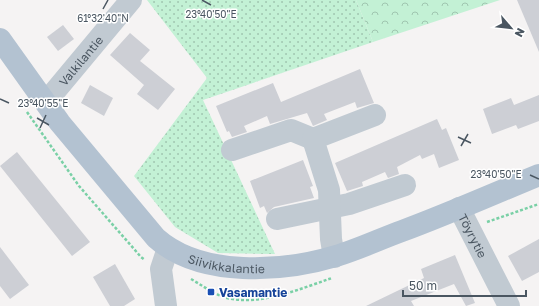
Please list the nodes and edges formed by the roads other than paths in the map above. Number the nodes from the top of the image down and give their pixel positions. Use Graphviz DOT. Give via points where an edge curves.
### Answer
graph roads {
  1 [pos="129,1"];
  2 [pos="0,39"];
  3 [pos="46,102"];
  4 [pos="375,115"];
  5 [pos="313,139"];
  6 [pos="232,150"];
  7 [pos="539,175"];
  8 [pos="405,185"];
  9 [pos="330,208"];
  10 [pos="463,217"];
  11 [pos="277,219"];
  12 [pos="168,248"];
  13 [pos="335,267"];
  14 [pos="166,306"];
  15 [pos="509,306"];
  1 -- 3 [label="street, Valkilantie"];
  2 -- 3 [label="main road, Siivikkalantie"];
  3 -- 12 [label="main road, Siivikkalantie" via="106,180 156,238"];
  4 -- 5 [label="street"];
  5 -- 6 [label="street" via="291,130"];
  5 -- 9 [label="street" via="329,190"];
  7 -- 10 [label="main road, Siivikkalantie"];
  8 -- 9 [label="street"];
  9 -- 11 [label="street"];
  9 -- 13 [label="street"];
  10 -- 13 [label="main road, Siivikkalantie"];
  10 -- 15 [label="street, Töyrytie"];
  12 -- 13 [label="main road, Siivikkalantie" via="222,266"];
  12 -- 14 [label="street" via="161,269"];
}
